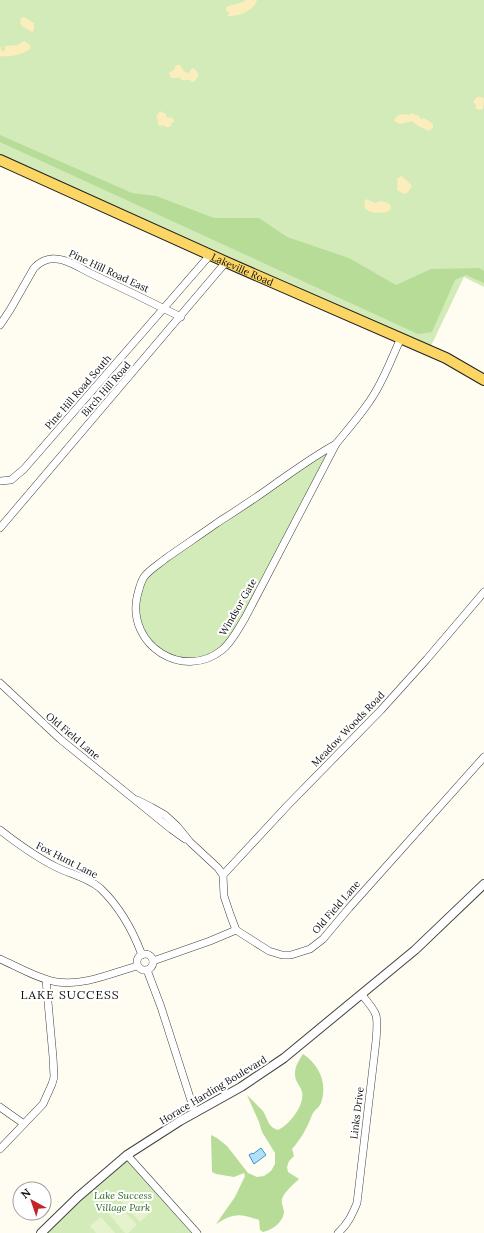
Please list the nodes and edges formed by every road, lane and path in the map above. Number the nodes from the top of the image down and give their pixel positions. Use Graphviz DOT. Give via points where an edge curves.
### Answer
graph roads {
  1 [pos="0,160"];
  2 [pos="210,255"];
  3 [pos="226,262"];
  4 [pos="164,308"];
  5 [pos="181,317"];
  6 [pos="0,325"];
  7 [pos="401,338"];
  8 [pos="484,380"];
  9 [pos="336,444"];
  10 [pos="1,481"];
  11 [pos="0,528"];
  12 [pos="484,592"];
  13 [pos="0,683"];
  14 [pos="484,757"];
  15 [pos="0,830"];
  16 [pos="223,875"];
  17 [pos="484,879"];
  18 [pos="484,884"];
  19 [pos="467,899"];
  20 [pos="236,930"];
  21 [pos="142,955"];
  22 [pos="0,959"];
  23 [pos="153,961"];
  24 [pos="138,966"];
  25 [pos="147,970"];
  26 [pos="46,980"];
  27 [pos="362,995"];
  28 [pos="0,1107"];
  29 [pos="194,1113"];
  30 [pos="24,1124"];
  31 [pos="0,1149"];
  32 [pos="127,1155"];
  33 [pos="41,1233"];
  34 [pos="197,1233"];
  35 [pos="338,1233"];
  1 -- 2 [label="main road, Lakeville Road"];
  2 -- 3 [label="main road, Lakeville Road"];
  2 -- 4 [label="street, Pine Hill Road South"];
  3 -- 5 [label="street, Birch Hill Road"];
  3 -- 7 [label="main road, Lakeville Road"];
  4 -- 5 [label="street, Pine Hill Road East"];
  4 -- 6 [label="street, Pine Hill Road East" via="56,258 44,260 34,268"];
  4 -- 10 [label="street, Pine Hill Road South" via="24,469 14,478"];
  5 -- 11 [label="street, Birch Hill Road"];
  7 -- 8 [label="main road, Lakeville Road" via="446,358"];
  7 -- 9 [label="street, Windsor Gate" via="370,402"];
  9 -- 9 [label="street, Windsor Gate" via="315,455 150,570 139,586 136,603 138,623 144,638 151,646 161,654 186,661 208,658 228,645 245,618"];
  12 -- 16 [label="street, Meadow Woods Road" via="381,710"];
  13 -- 16 [label="street, Old Field Lane" via="60,739 175,833 190,842"];
  14 -- 20 [label="street, Old Field Lane" via="315,945 297,954 282,955 262,947"];
  15 -- 21 [label="street, Fox Hunt Lane" via="26,850 56,867 89,880 100,888 122,915"];
  16 -- 20 [label="street" via="224,896"];
  17 -- 19 [label="street, Horace Harding Boulevard"];
  18 -- 19 [label="street, Horace Harding Boulevard"];
  19 -- 27 [label="street, Horace Harding Boulevard" via="419,947"];
  20 -- 23 [label="street"];
  21 -- 23 [label="street" via="148,955"];
  21 -- 24 [label="street" via="137,960"];
  22 -- 26 [label="street"];
  23 -- 25 [label="street"];
  24 -- 25 [label="street"];
  24 -- 26 [label="street" via="86,981 72,983"];
  25 -- 29 [label="street"];
  26 -- 30 [label="street" via="54,1077 43,1104"];
  27 -- 29 [label="street, Horace Harding Boulevard" via="284,1058 241,1087"];
  27 -- 35 [label="street, Links Drive" via="377,1017 376,1041 357,1203 352,1217"];
  28 -- 30 [label="street"];
  29 -- 32 [label="street, Horace Harding Boulevard"];
  30 -- 31 [label="street"];
  32 -- 33 [label="street, Horace Harding Boulevard"];
  32 -- 34 [label="street"];
}
